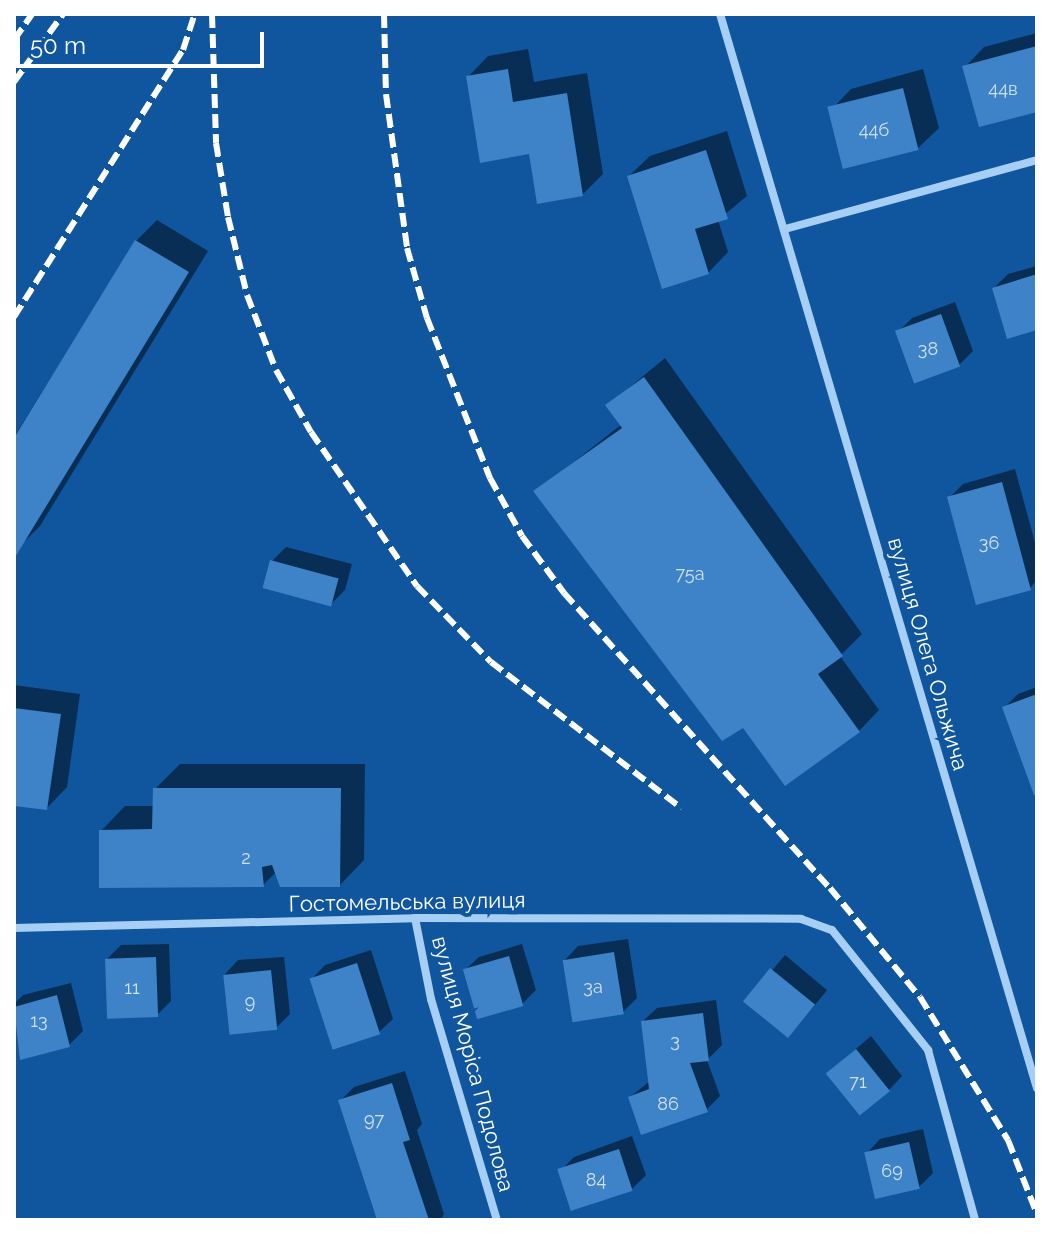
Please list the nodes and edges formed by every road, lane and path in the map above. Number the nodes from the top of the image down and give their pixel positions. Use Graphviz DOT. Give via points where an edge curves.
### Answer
graph roads {
  1 [pos="720,14"];
  2 [pos="1037,160"];
  3 [pos="785,229"];
  4 [pos="415,918"];
  5 [pos="14,928"];
  6 [pos="1037,1088"];
  7 [pos="497,1220"];
  8 [pos="975,1220"];
  1 -- 3 [label="street, вулиця Олега Ольжича"];
  2 -- 3 [label="street"];
  3 -- 6 [label="street, вулиця Олега Ольжича"];
  4 -- 5 [label="street, Гостомельська вулиця"];
  4 -- 7 [label="street, вулиця Моріса Подолова" via="431,999"];
  4 -- 8 [label="street, Гостомельська вулиця" via="801,919 832,930 928,1050"];
}
